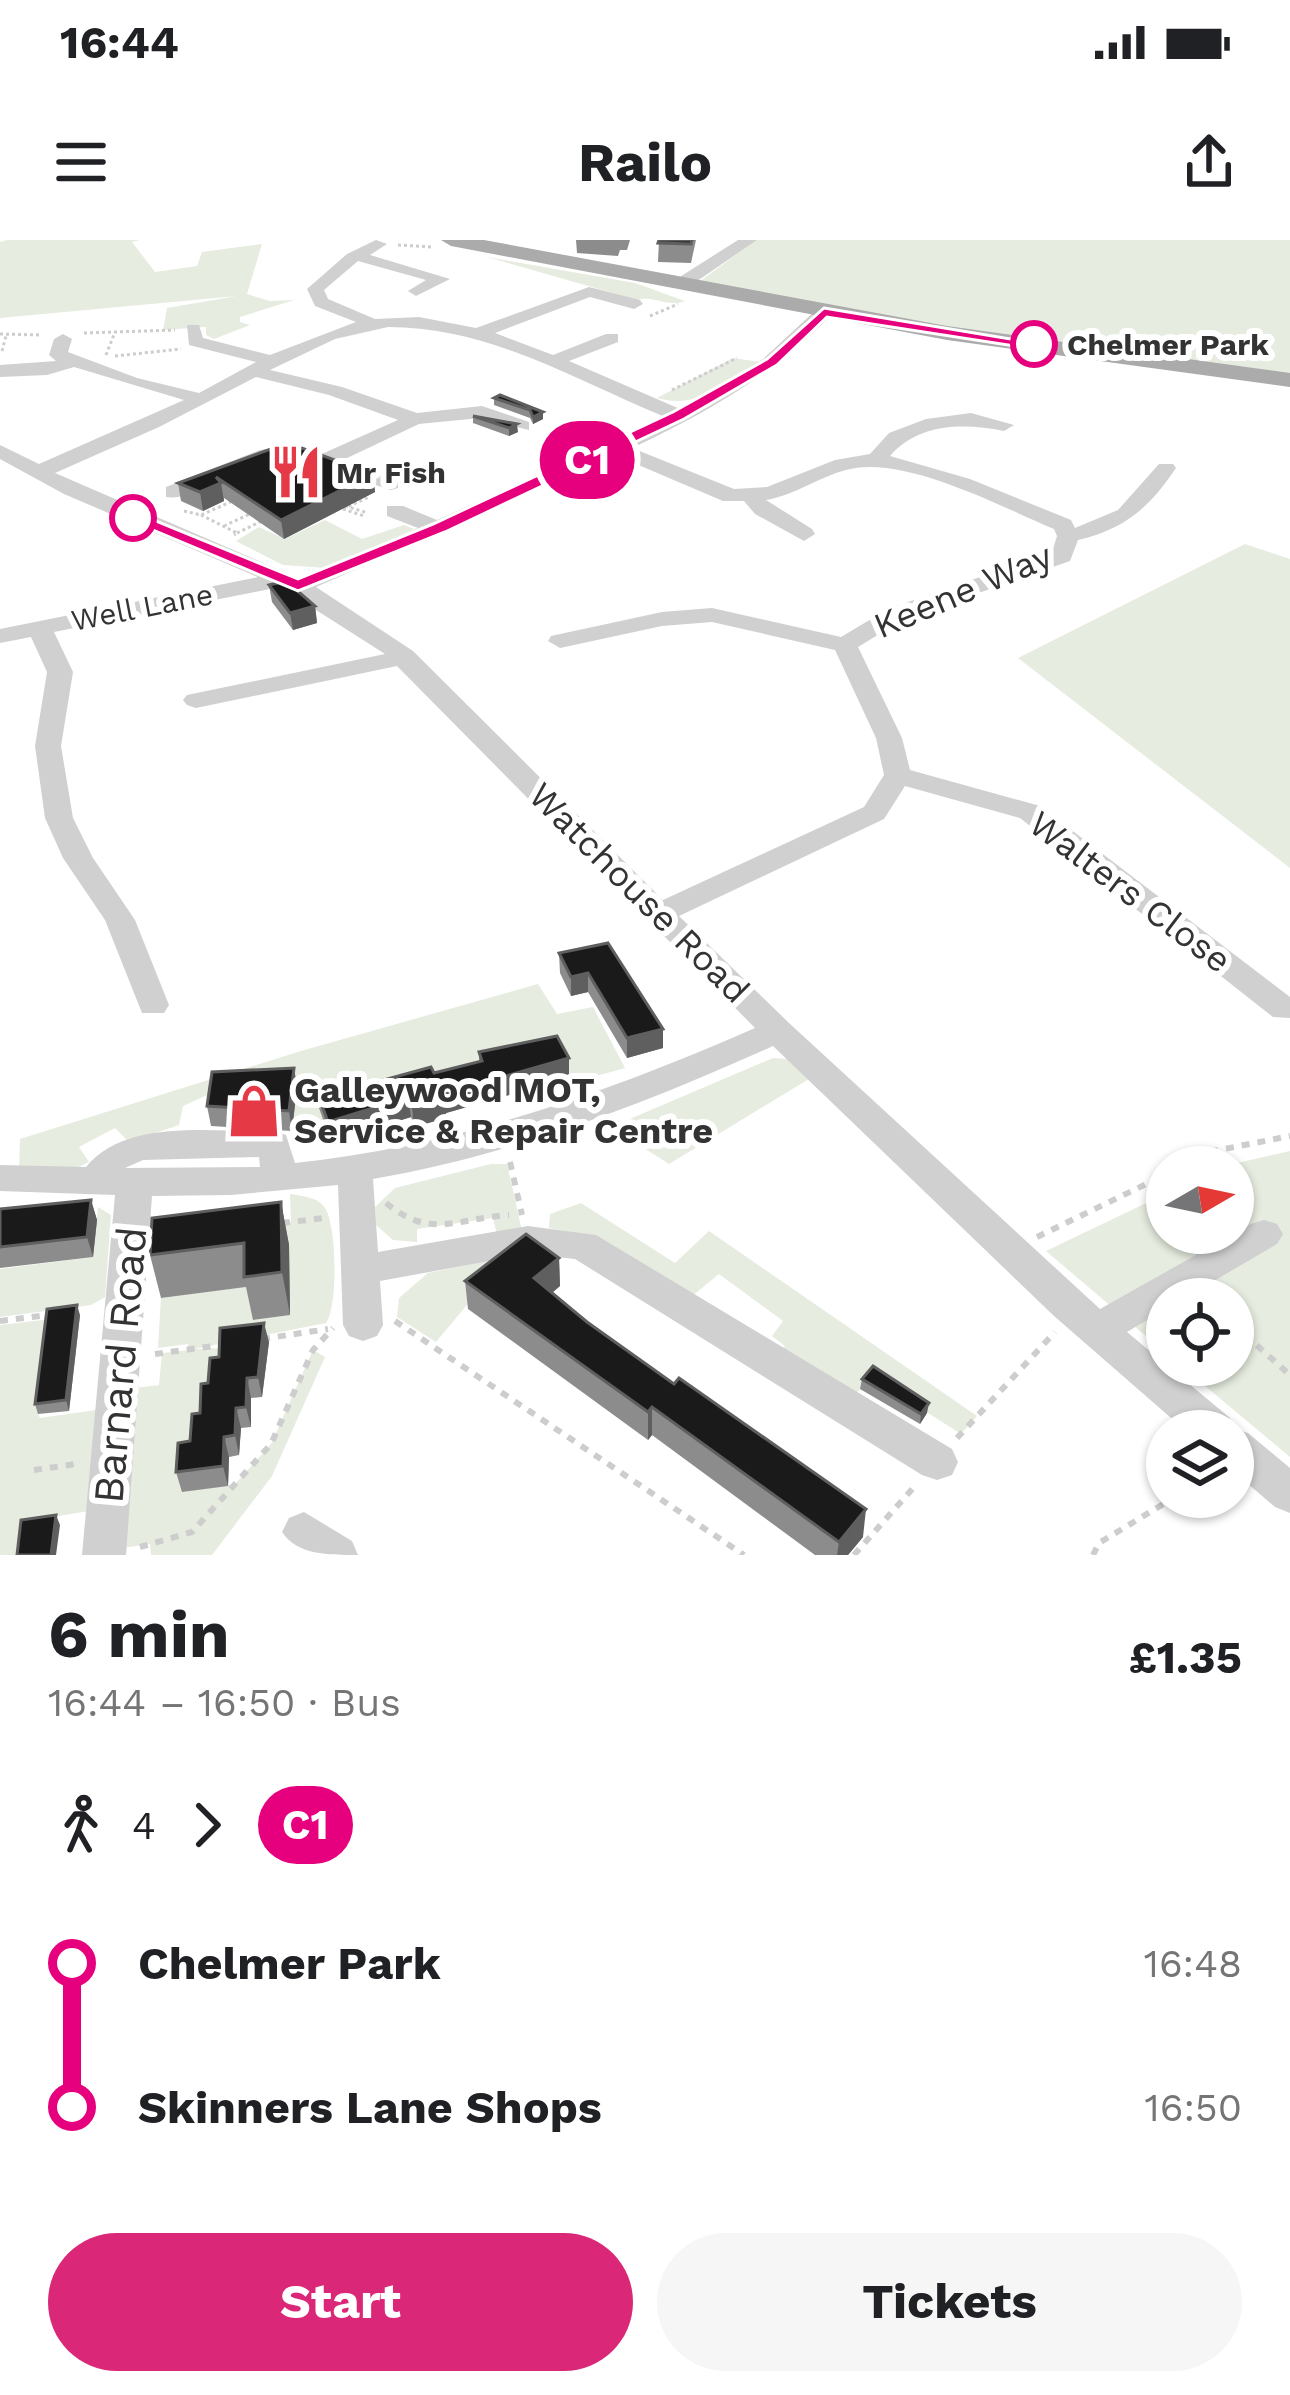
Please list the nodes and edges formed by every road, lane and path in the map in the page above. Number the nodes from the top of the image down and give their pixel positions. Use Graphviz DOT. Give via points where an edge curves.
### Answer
graph roads {
  1 [pos="451,240"];
  2 [pos="748,240"];
  3 [pos="379,244"];
  4 [pos="356,256"];
  5 [pos="416,291"];
  6 [pos="684,292"];
  7 [pos="634,304"];
  8 [pos="824,312"];
  9 [pos="368,321"];
  10 [pos="115,332"];
  11 [pos="87,333"];
  12 [pos="0,334"];
  13 [pos="476,334"];
  14 [pos="194,338"];
  15 [pos="612,338"];
  16 [pos="110,343"];
  17 [pos="97,344"];
  18 [pos="71,345"];
  19 [pos="170,353"];
  20 [pos="272,361"];
  21 [pos="548,363"];
  22 [pos="769,364"];
  23 [pos="0,371"];
  24 [pos="252,371"];
  25 [pos="1290,380"];
  26 [pos="202,399"];
  27 [pos="646,403"];
  28 [pos="678,416"];
  29 [pos="416,419"];
  30 [pos="522,425"];
  31 [pos="1004,425"];
  32 [pos="614,448"];
  33 [pos="0,451"];
  34 [pos="329,459"];
  35 [pos="876,459"];
  36 [pos="1166,468"];
  37 [pos="38,472"];
  38 [pos="391,484"];
  39 [pos="247,494"];
  40 [pos="749,494"];
  41 [pos="179,501"];
  42 [pos="336,502"];
  43 [pos="255,511"];
  44 [pos="395,511"];
  45 [pos="366,514"];
  46 [pos="272,517"];
  47 [pos="224,526"];
  48 [pos="439,528"];
  49 [pos="237,533"];
  50 [pos="804,534"];
  51 [pos="1068,536"];
  52 [pos="291,583"];
  53 [pos="39,627"];
  54 [pos="0,636"];
  55 [pos="560,641"];
  56 [pos="845,645"];
  57 [pos="404,656"];
  58 [pos="196,700"];
  59 [pos="898,775"];
  60 [pos="658,914"];
  61 [pos="153,1005"];
  62 [pos="1284,1009"];
  63 [pos="777,1031"];
  64 [pos="1290,1136"];
  65 [pos="1239,1146"];
  66 [pos="510,1162"];
  67 [pos="0,1178"];
  68 [pos="116,1179"];
  69 [pos="1146,1184"];
  70 [pos="346,1195"];
  71 [pos="268,1224"];
  72 [pos="525,1228"];
  73 [pos="1264,1234"];
  74 [pos="1011,1251"];
  75 [pos="361,1270"];
  76 [pos="62,1314"];
  77 [pos="1083,1318"];
  78 [pos="0,1321"];
  79 [pos="345,1327"];
  80 [pos="254,1340"];
  81 [pos="236,1343"];
  82 [pos="1254,1343"];
  83 [pos="120,1359"];
  84 [pos="1290,1375"];
  85 [pos="1190,1410"];
  86 [pos="112,1458"];
  87 [pos="937,1462"];
  88 [pos="1254,1464"];
  89 [pos="34,1469"];
  90 [pos="1290,1494"];
  91 [pos="1146,1515"];
  92 [pos="104,1552"];
  93 [pos="744,1555"];
  94 [pos="854,1555"];
  95 [pos="1093,1555"];
  1 -- 6 [label="main road"];
  2 -- 6 [label="street"];
  3 -- 4 [label="street"];
  4 -- 5 [label="street" via="442,279"];
  4 -- 9 [label="street" via="316,289 321,302"];
  6 -- 7 [label="path" via="647,317 619,309"];
  6 -- 8 [label="main road"];
  7 -- 13 [label="street" via="589,292"];
  8 -- 22 [label="street, Well Lane"];
  8 -- 25 [label="main road"];
  9 -- 13 [label="street"];
  9 -- 20 [label="street"];
  10 -- 11 [label="path"];
  10 -- 14 [label="path"];
  10 -- 16 [label="path"];
  11 -- 18 [label="path"];
  11 -- 18 [label="path"];
  12 -- 18 [label="path"];
  13 -- 21 [label="street"];
  14 -- 20 [label="street"];
  15 -- 21 [label="street"];
  16 -- 17 [label="path"];
  16 -- 19 [label="path" via="106,356"];
  18 -- 23 [label="street" via="47,369"];
  18 -- 26 [label="street"];
  20 -- 24 [label="street"];
  21 -- 27 [label="street"];
  22 -- 27 [label="path" via="734,358"];
  22 -- 28 [label="street, Well Lane"];
  24 -- 26 [label="street"];
  24 -- 29 [label="street"];
  26 -- 37 [label="street"];
  27 -- 28 [label="street"];
  28 -- 32 [label="street, Well Lane"];
  29 -- 30 [label="street" via="482,412"];
  29 -- 34 [label="street"];
  31 -- 35 [label="street, Keene Way" via="926,425 896,437"];
  32 -- 40 [label="street, Keene Way" via="731,496"];
  32 -- 48 [label="street, Well Lane"];
  33 -- 37 [label="street, Watchouse Road"];
  34 -- 38 [label="street"];
  34 -- 41 [label="street" via="259,454"];
  35 -- 40 [label="street, Keene Way"];
  35 -- 51 [label="street, Keene Way" via="963,483 1063,525"];
  36 -- 51 [label="street, Keene Way" via="1148,500 1109,527"];
  37 -- 52 [label="street, Watchouse Road"];
  39 -- 41 [label="path" via="201,515"];
  40 -- 50 [label="street, Keene Way"];
  42 -- 45 [label="path"];
  43 -- 47 [label="path"];
  44 -- 48 [label="street"];
  46 -- 49 [label="path"];
  48 -- 52 [label="street, Well Lane"];
  51 -- 56 [label="street, Keene Way" via="1062,556 896,614"];
  52 -- 53 [label="street, Well Lane"];
  52 -- 57 [label="street, Watchouse Road"];
  53 -- 54 [label="street, Well Lane"];
  53 -- 61 [label="street" via="61,680 48,746 59,818 116,911"];
  55 -- 56 [label="street" via="712,615"];
  56 -- 59 [label="street, Keene Way"];
  57 -- 58 [label="street"];
  57 -- 60 [label="street, Watchouse Road"];
  59 -- 60 [label="street" via="874,813"];
  59 -- 62 [label="street, Walters Close" via="1030,812"];
  60 -- 63 [label="street, Watchouse Road"];
  63 -- 70 [label="street, Barnard Road" via="587,1110"];
  63 -- 74 [label="street, Watchouse Road"];
  64 -- 65 [label="path"];
  66 -- 72 [label="path"];
  67 -- 68 [label="street, Barnard Road"];
  68 -- 70 [label="street, Barnard Road" via="115,1156 142,1147 274,1144 280,1178"];
  68 -- 83 [label="street, Barnard Road"];
  69 -- 74 [label="path"];
  70 -- 71 [label="path"];
  70 -- 72 [label="path" via="377,1195 407,1223 428,1227 493,1214"];
  70 -- 75 [label="street"];
  72 -- 75 [label="street"];
  72 -- 87 [label="street" via="583,1246"];
  73 -- 77 [label="street"];
  74 -- 77 [label="street, Watchouse Road"];
  75 -- 79 [label="street"];
  76 -- 78 [label="path"];
  77 -- 85 [label="street, Watchouse Road"];
  77 -- 87 [label="path" via="1070,1316"];
  79 -- 80 [label="path"];
  79 -- 92 [label="path, Barnard Road" via="314,1350 271,1444 192,1532"];
  79 -- 93 [label="path" via="393,1320"];
  81 -- 83 [label="path"];
  82 -- 84 [label="path"];
  83 -- 86 [label="street, Barnard Road"];
  86 -- 89 [label="path"];
  86 -- 92 [label="street, Barnard Road"];
  87 -- 94 [label="path"];
  88 -- 90 [label="street"];
  91 -- 95 [label="path"];
}
